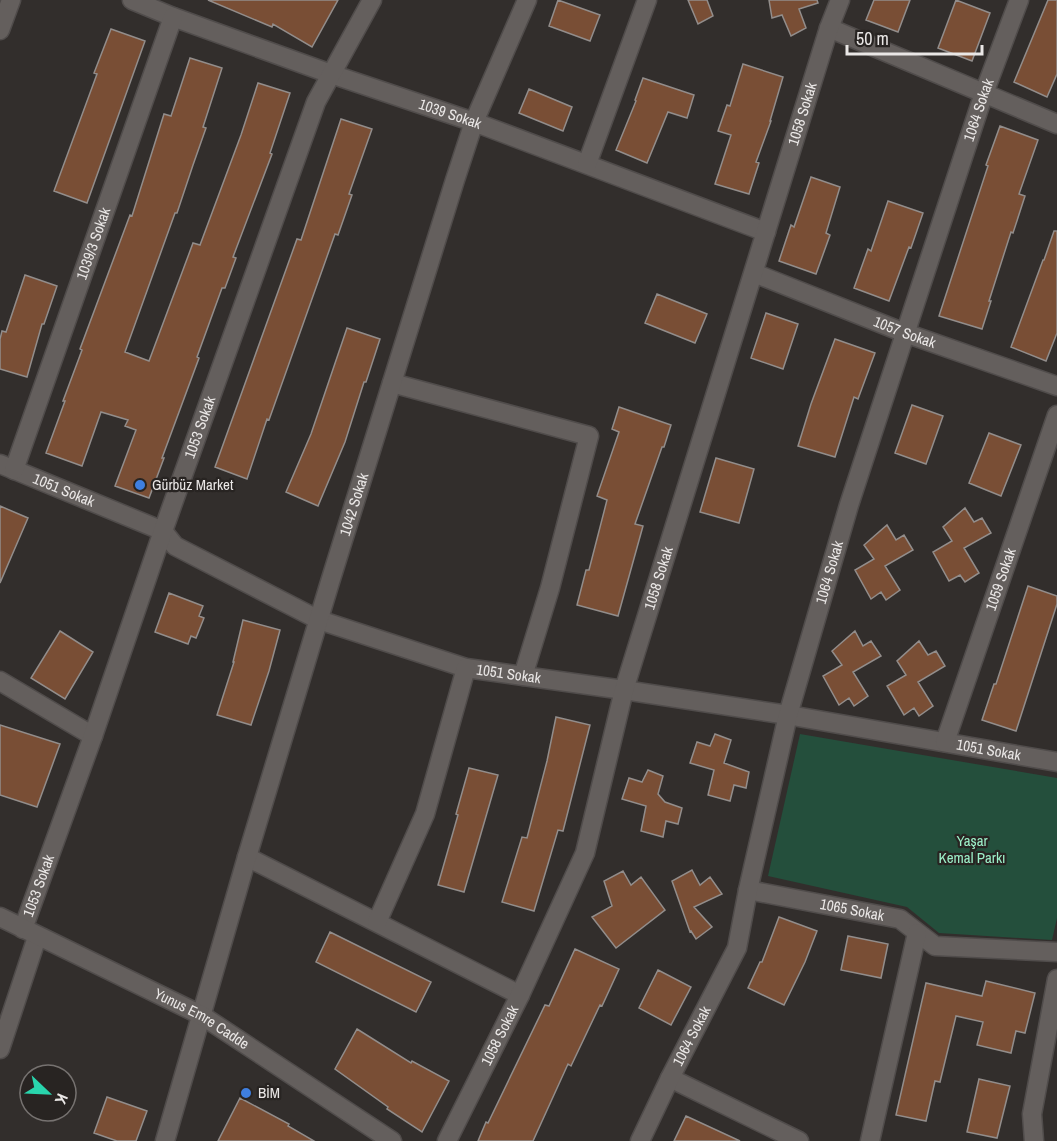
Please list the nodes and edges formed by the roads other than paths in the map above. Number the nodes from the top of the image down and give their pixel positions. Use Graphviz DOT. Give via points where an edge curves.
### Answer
graph roads {
  1 [pos="11,0"];
  2 [pos="132,0"];
  3 [pos="372,0"];
  4 [pos="527,0"];
  5 [pos="647,0"];
  6 [pos="840,0"];
  7 [pos="1019,0"];
  8 [pos="173,17"];
  9 [pos="830,28"];
  10 [pos="0,30"];
  11 [pos="331,74"];
  12 [pos="984,93"];
  13 [pos="474,122"];
  14 [pos="1057,124"];
  15 [pos="587,164"];
  16 [pos="766,232"];
  17 [pos="754,273"];
  18 [pos="905,333"];
  19 [pos="392,383"];
  20 [pos="1057,386"];
  21 [pos="1057,415"];
  22 [pos="7,467"];
  23 [pos="163,531"];
  24 [pos="318,620"];
  25 [pos="466,668"];
  26 [pos="523,676"];
  27 [pos="0,681"];
  28 [pos="624,690"];
  29 [pos="788,715"];
  30 [pos="93,735"];
  31 [pos="945,742"];
  32 [pos="1057,762"];
  33 [pos="247,857"];
  34 [pos="748,890"];
  35 [pos="0,917"];
  36 [pos="377,922"];
  37 [pos="30,933"];
  38 [pos="917,933"];
  39 [pos="1057,952"];
  40 [pos="1057,979"];
  41 [pos="520,995"];
  42 [pos="201,1015"];
  43 [pos="0,1049"];
  44 [pos="670,1078"];
  45 [pos="165,1141"];
  46 [pos="392,1141"];
  47 [pos="447,1141"];
  48 [pos="640,1141"];
  49 [pos="800,1141"];
  50 [pos="870,1141"];
  51 [pos="1034,1141"];
  1 -- 10 [label="street"];
  2 -- 8 [label="street, 1039 Sokak"];
  3 -- 11 [label="street, 1053 Sokak"];
  4 -- 13 [label="street, 1042 Sokak"];
  5 -- 15 [label="street"];
  6 -- 9 [label="street, 1058 Sokak"];
  7 -- 12 [label="street, 1064 Sokak"];
  8 -- 11 [label="street, 1039 Sokak"];
  8 -- 22 [label="street, 1039/3 Sokak"];
  9 -- 12 [label="street"];
  9 -- 16 [label="street, 1058 Sokak"];
  11 -- 13 [label="street, 1039 Sokak"];
  11 -- 23 [label="street, 1053 Sokak" via="316,102"];
  12 -- 14 [label="street"];
  12 -- 18 [label="street, 1064 Sokak"];
  13 -- 15 [label="street, 1039 Sokak"];
  13 -- 19 [label="street, 1042 Sokak"];
  15 -- 16 [label="street, 1039 Sokak"];
  16 -- 17 [label="street, 1058 Sokak"];
  17 -- 18 [label="street, 1057 Sokak"];
  17 -- 28 [label="street, 1058 Sokak"];
  18 -- 20 [label="street, 1057 Sokak"];
  18 -- 29 [label="street, 1064 Sokak" via="849,505"];
  19 -- 24 [label="street, 1042 Sokak"];
  19 -- 26 [label="street" via="589,436"];
  21 -- 31 [label="street, 1059 Sokak"];
  22 -- 23 [label="street, 1051 Sokak"];
  23 -- 24 [label="street, 1051 Sokak" via="175,546"];
  23 -- 30 [label="street, 1053 Sokak"];
  24 -- 25 [label="street, 1051 Sokak"];
  24 -- 33 [label="street, 1042 Sokak"];
  25 -- 26 [label="street, 1051 Sokak"];
  25 -- 36 [label="street" via="425,814"];
  26 -- 28 [label="street, 1051 Sokak"];
  27 -- 30 [label="street"];
  28 -- 29 [label="street, 1051 Sokak"];
  28 -- 41 [label="street, 1058 Sokak" via="585,853"];
  29 -- 31 [label="street, 1051 Sokak"];
  29 -- 34 [label="street, 1064 Sokak"];
  30 -- 37 [label="street, 1053 Sokak"];
  31 -- 32 [label="street, 1051 Sokak"];
  33 -- 36 [label="street"];
  33 -- 42 [label="street, 1042 Sokak"];
  34 -- 38 [label="street, 1065 Sokak" via="900,919"];
  34 -- 44 [label="street, 1064 Sokak" via="736,948"];
  35 -- 37 [label="street, Yunus Emre Cadde"];
  36 -- 41 [label="street"];
  37 -- 42 [label="street, Yunus Emre Cadde"];
  37 -- 43 [label="street, 1053 Sokak"];
  38 -- 39 [label="street, 1065 Sokak" via="935,946"];
  38 -- 50 [label="street"];
  40 -- 51 [label="street" via="1032,1114"];
  41 -- 47 [label="street, 1058 Sokak"];
  42 -- 45 [label="street, 1042 Sokak"];
  42 -- 46 [label="street, Yunus Emre Cadde"];
  44 -- 48 [label="street, 1064 Sokak"];
  44 -- 49 [label="street"];
}
